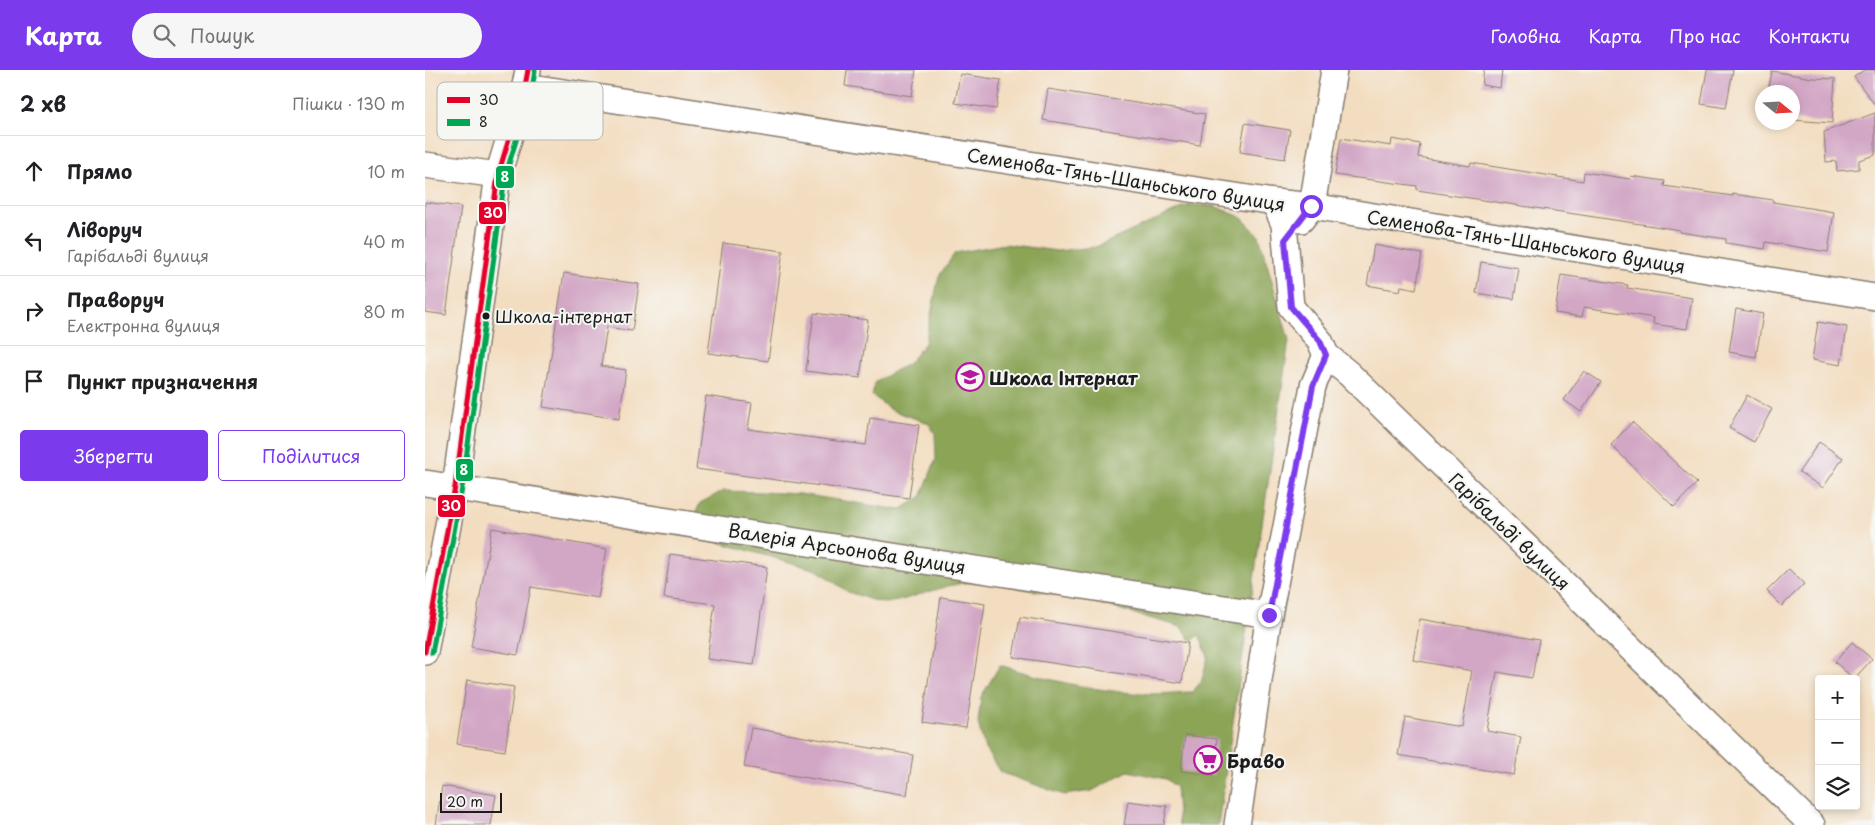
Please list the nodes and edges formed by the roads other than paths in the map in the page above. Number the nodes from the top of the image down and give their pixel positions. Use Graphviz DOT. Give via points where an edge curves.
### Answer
graph roads {
  1 [pos="1334,70"];
  2 [pos="526,78"];
  3 [pos="550,82"];
  4 [pos="603,91"];
  5 [pos="508,140"];
  6 [pos="425,165"];
  7 [pos="498,175"];
  8 [pos="1274,202"];
  9 [pos="1311,206"];
  10 [pos="1285,240"];
  11 [pos="1875,297"];
  12 [pos="1326,355"];
  13 [pos="425,483"];
  14 [pos="455,487"];
  15 [pos="1269,615"];
  16 [pos="425,652"];
  17 [pos="1237,825"];
  18 [pos="1812,825"];
  1 -- 9 [label="street"];
  2 -- 3 [label="street, Семенова-Тянь-Шаньського вулиця"];
  4 -- 8 [label="street, Семенова-Тянь-Шаньського вулиця"];
  5 -- 7 [label="street"];
  6 -- 7 [label="street"];
  7 -- 14 [label="street"];
  8 -- 9 [label="street, Семенова-Тянь-Шаньського вулиця"];
  8 -- 10 [label="street, Гарібальді вулиця" via="1284,224"];
  9 -- 10 [label="street"];
  9 -- 11 [label="street, Семенова-Тянь-Шаньського вулиця"];
  10 -- 12 [label="street, Гарібальді вулиця" via="1291,307 1320,341"];
  12 -- 15 [label="street" via="1313,386"];
  12 -- 18 [label="street, Гарібальді вулиця"];
  13 -- 14 [label="street, Валерія Арсьонова вулиця"];
  14 -- 15 [label="street, Валерія Арсьонова вулиця"];
  14 -- 16 [label="street"];
  15 -- 17 [label="street"];
}
